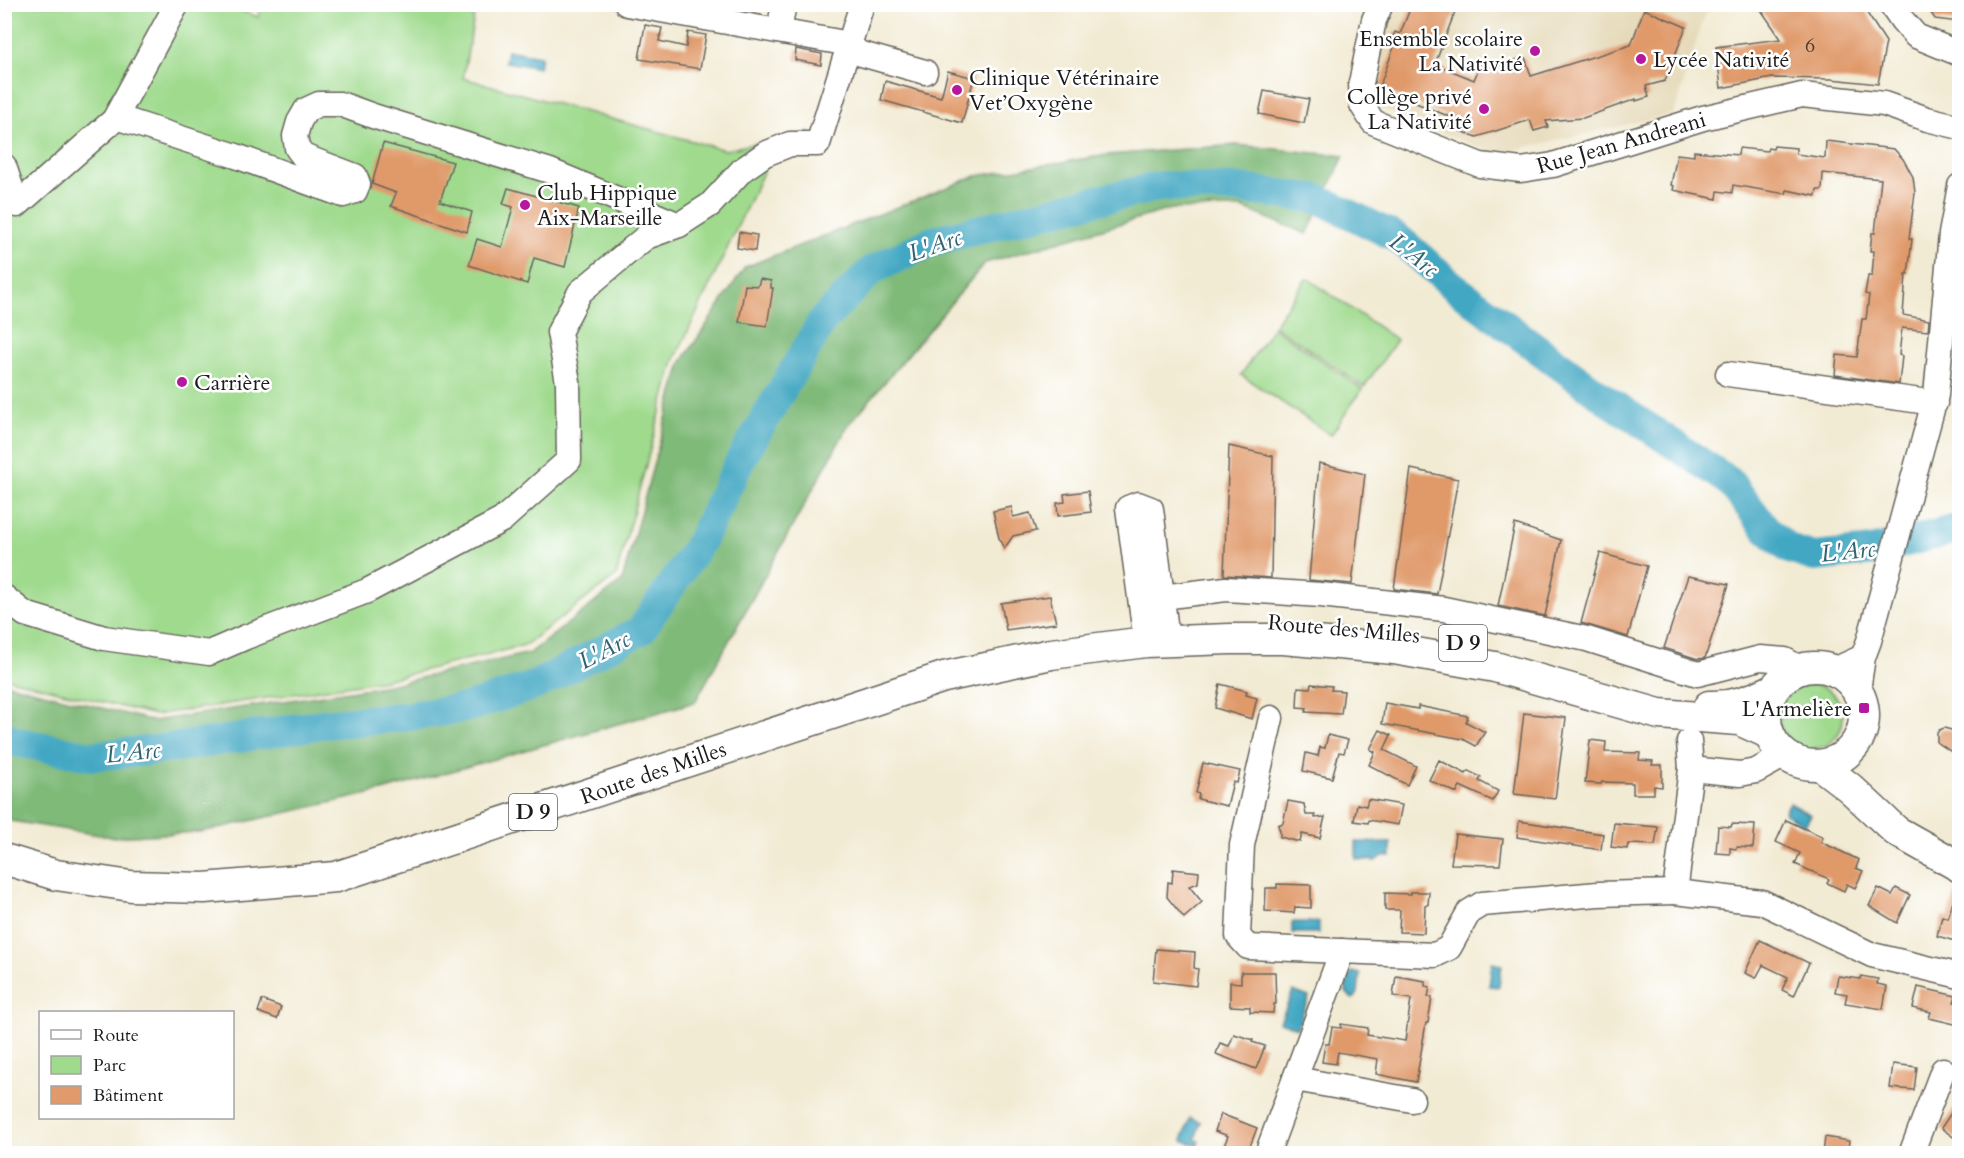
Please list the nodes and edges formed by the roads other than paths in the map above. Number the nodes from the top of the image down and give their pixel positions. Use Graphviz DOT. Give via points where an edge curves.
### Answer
graph roads {
  1 [pos="177,4"];
  2 [pos="627,4"];
  3 [pos="784,4"];
  4 [pos="862,4"];
  5 [pos="1381,4"];
  6 [pos="1891,4"];
  7 [pos="673,9"];
  8 [pos="779,31"];
  9 [pos="850,44"];
  10 [pos="1959,54"];
  11 [pos="925,72"];
  12 [pos="116,117"];
  13 [pos="1959,126"];
  14 [pos="4,166"];
  15 [pos="1959,186"];
  16 [pos="11,212"];
  17 [pos="679,225"];
  18 [pos="1728,375"];
  19 [pos="1935,403"];
  20 [pos="4,597"];
  21 [pos="1157,627"];
  22 [pos="1866,649"];
  23 [pos="1799,668"];
  24 [pos="1834,670"];
  25 [pos="1772,690"];
  26 [pos="1858,690"];
  27 [pos="1271,718"];
  28 [pos="1689,741"];
  29 [pos="1856,744"];
  30 [pos="1775,747"];
  31 [pos="1820,765"];
  32 [pos="1691,769"];
  33 [pos="1959,849"];
  34 [pos="4,859"];
  35 [pos="1959,867"];
  36 [pos="1675,892"];
  37 [pos="1342,951"];
  38 [pos="1959,976"];
  39 [pos="1943,1070"];
  40 [pos="1295,1079"];
  41 [pos="1412,1100"];
  42 [pos="1267,1154"];
  43 [pos="1911,1154"];
  1 -- 12 [label="street"];
  2 -- 7 [label="street"];
  3 -- 8 [label="street"];
  4 -- 9 [label="street"];
  5 -- 13 [label="street, Rue Jean Andreani" via="1361,83 1362,105 1373,122 1480,165 1521,170 1553,165 1703,118 1802,94 1884,104"];
  6 -- 10 [label="street" via="1916,36"];
  7 -- 8 [label="street"];
  8 -- 9 [label="street"];
  9 -- 11 [label="street" via="858,53"];
  9 -- 17 [label="street" via="818,144 790,144 765,154 742,170 710,206"];
  12 -- 16 [label="street"];
  12 -- 17 [label="street" via="343,195 355,191 355,176 303,156 295,136 306,110 340,104 550,171"];
  14 -- 16 [label="street"];
  15 -- 19 [label="street"];
  17 -- 20 [label="street" via="646,237 580,292 560,332 568,382 569,460 502,520 367,591 209,653 104,638 25,614"];
  18 -- 19 [label="street"];
  19 -- 22 [label="street"];
  21 -- 23 [label="street" via="1226,590 1321,595 1455,611 1587,639 1698,674 1760,658 1785,660"];
  21 -- 25 [label="main road, Route des Milles / D 9" via="1228,620 1372,627 1497,650 1692,706 1747,702"];
  21 -- 30 [label="main road, Route des Milles / D 9" via="1394,648 1494,667 1659,714 1739,720"];
  21 -- 34 [label="main road, Route des Milles / D 9" via="944,677 336,877 204,888 131,886 56,875"];
  22 -- 24 [label="street"];
  22 -- 26 [label="street"];
  23 -- 24 [label="main road"];
  23 -- 25 [label="main road"];
  24 -- 26 [label="main road"];
  25 -- 30 [label="main road" via="1766,711"];
  26 -- 29 [label="main road" via="1864,708 1863,727"];
  27 -- 37 [label="street" via="1242,845 1238,936 1248,947"];
  28 -- 32 [label="street"];
  29 -- 31 [label="main road" via="1834,762"];
  29 -- 33 [label="main road" via="1856,763 1890,807"];
  30 -- 31 [label="main road" via="1802,764"];
  30 -- 32 [label="street" via="1756,771 1740,774"];
  31 -- 35 [label="main road" via="1896,831"];
  32 -- 36 [label="street"];
  36 -- 37 [label="street" via="1482,904 1469,912 1449,948 1436,956"];
  36 -- 38 [label="street" via="1762,902 1872,955"];
  37 -- 40 [label="street"];
  39 -- 43 [label="street"];
  40 -- 41 [label="street"];
  40 -- 42 [label="street"];
}
